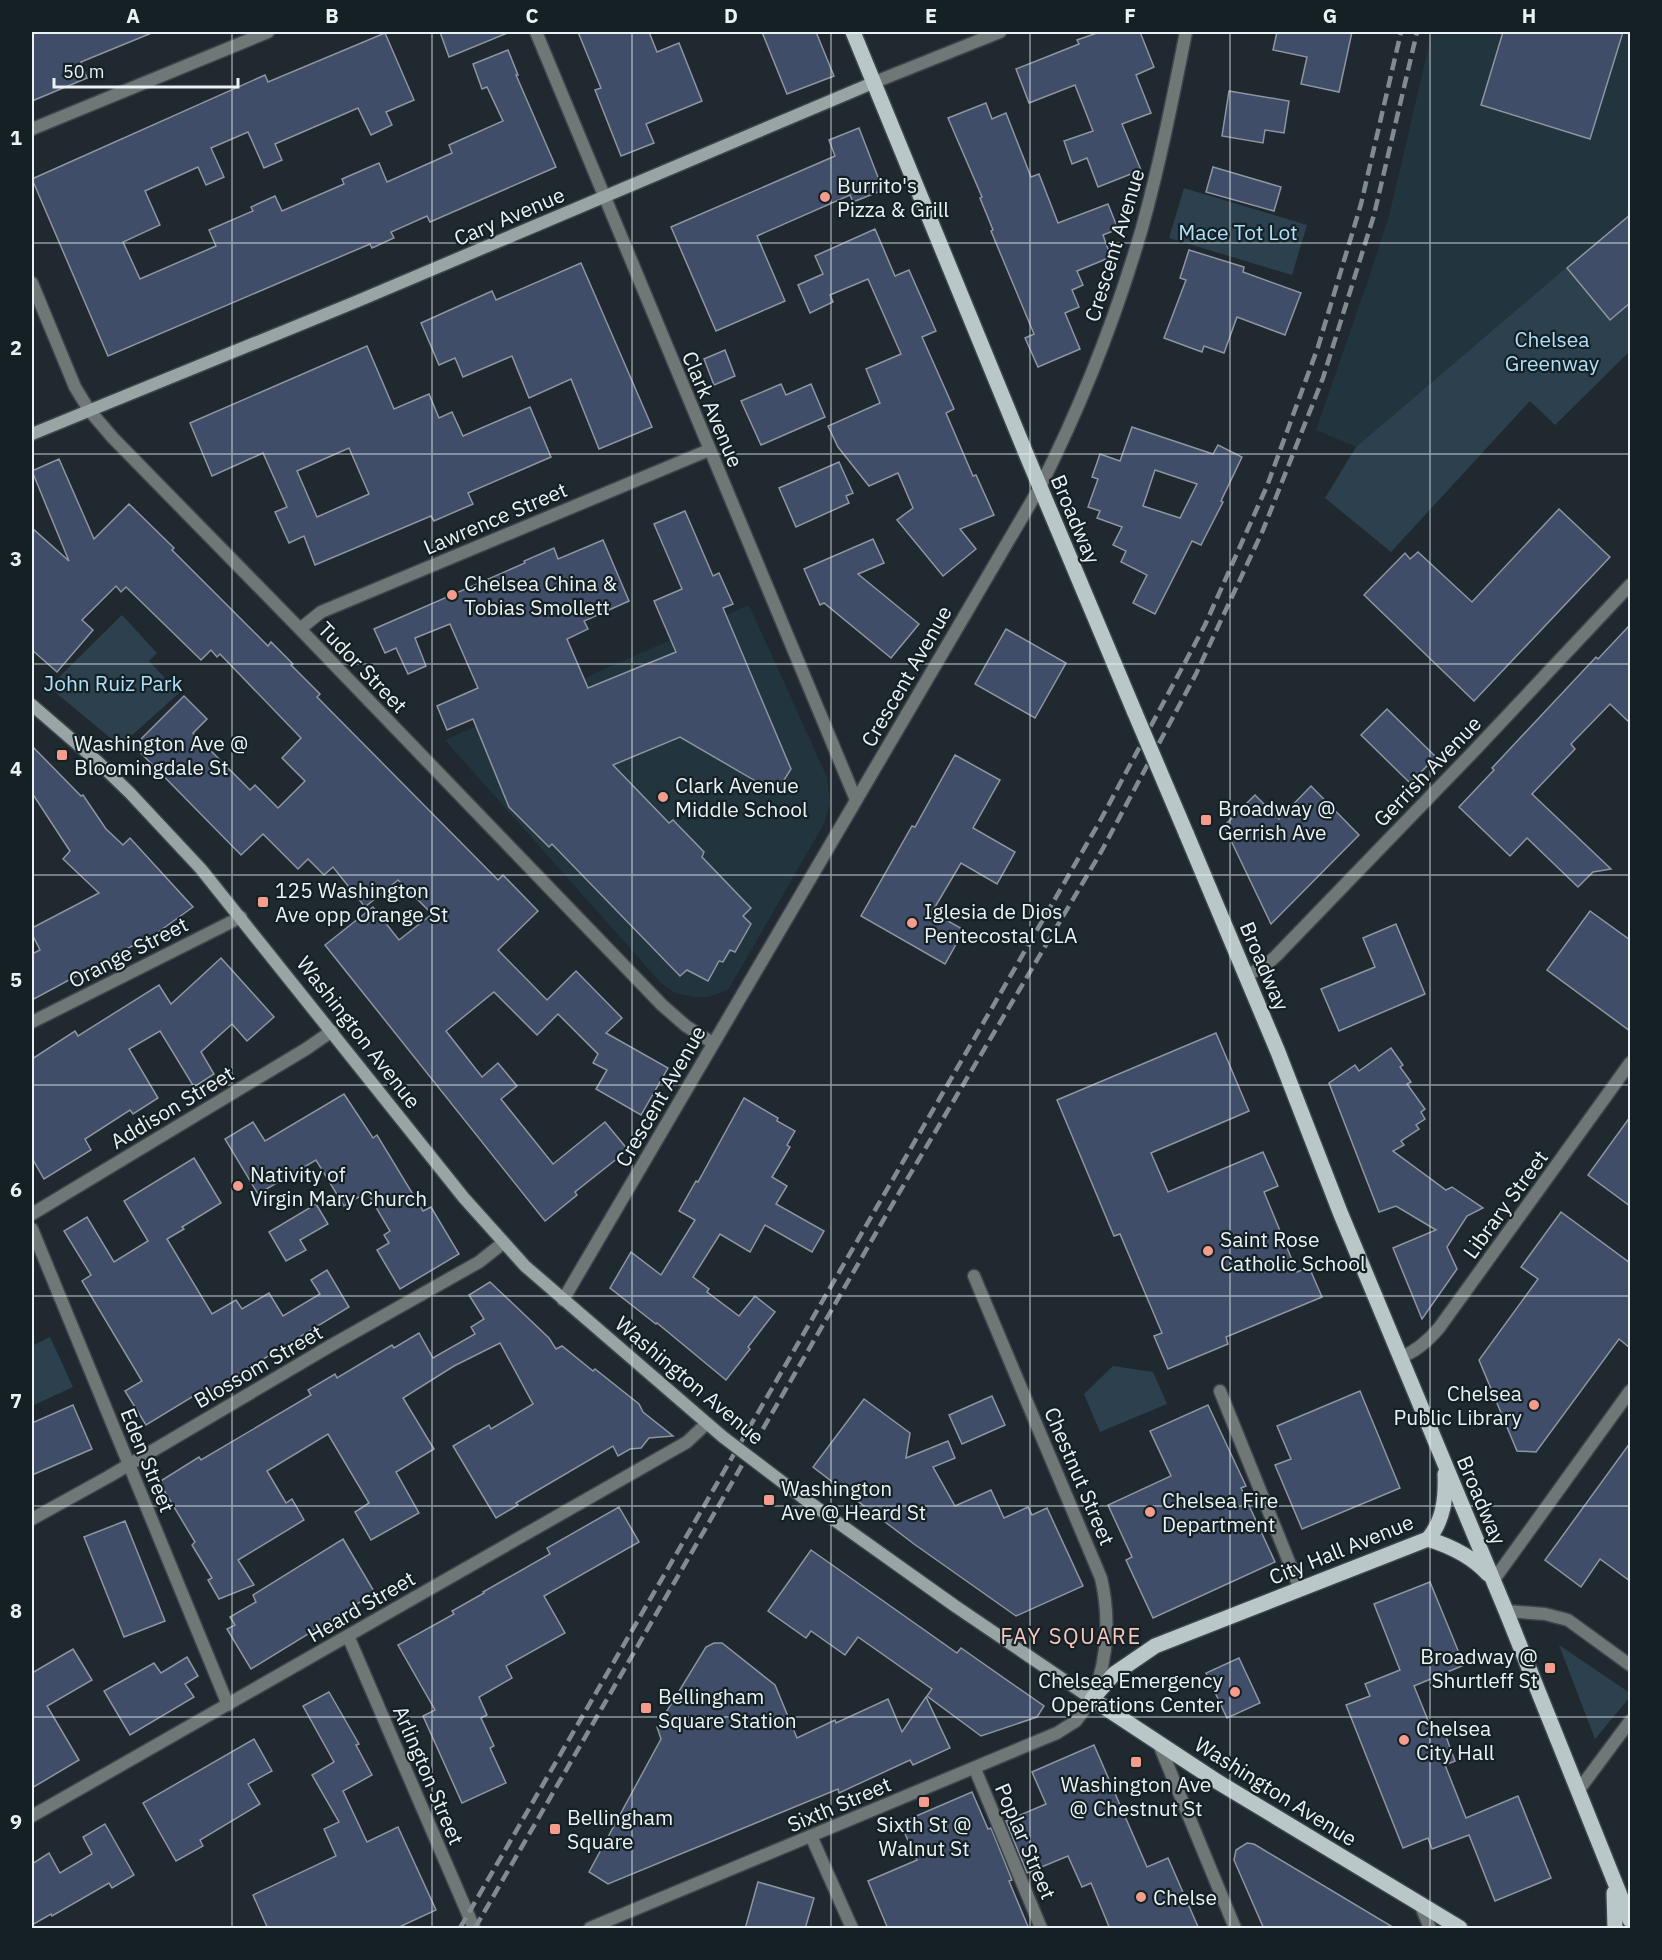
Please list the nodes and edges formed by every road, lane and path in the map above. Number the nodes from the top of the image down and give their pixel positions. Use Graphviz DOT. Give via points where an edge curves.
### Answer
graph roads {
  1 [pos="536,32"];
  2 [pos="853,32"];
  3 [pos="1000,32"];
  4 [pos="1186,32"];
  5 [pos="259,33"];
  6 [pos="874,82"];
  7 [pos="32,129"];
  8 [pos="604,196"];
  9 [pos="32,283"];
  10 [pos="89,410"];
  11 [pos="32,434"];
  12 [pos="709,450"];
  13 [pos="1040,487"];
  14 [pos="1630,585"];
  15 [pos="300,629"];
  16 [pos="32,705"];
  17 [pos="856,800"];
  18 [pos="241,917"];
  19 [pos="1246,976"];
  20 [pos="32,1022"];
  21 [pos="332,1031"];
  22 [pos="713,1043"];
  23 [pos="1630,1063"];
  24 [pos="32,1214"];
  25 [pos="32,1229"];
  26 [pos="503,1243"];
  27 [pos="974,1276"];
  28 [pos="562,1300"];
  29 [pos="1401,1357"];
  30 [pos="1220,1391"];
  31 [pos="1630,1391"];
  32 [pos="706,1424"];
  33 [pos="1441,1456"];
  34 [pos="129,1465"];
  35 [pos="32,1519"];
  36 [pos="1428,1539"];
  37 [pos="1493,1581"];
  38 [pos="1300,1589"];
  39 [pos="1506,1611"];
  40 [pos="348,1636"];
  41 [pos="1630,1665"];
  42 [pos="1092,1699"];
  43 [pos="228,1705"];
  44 [pos="1630,1721"];
  45 [pos="1158,1742"];
  46 [pos="975,1769"];
  47 [pos="1578,1791"];
  48 [pos="32,1816"];
  49 [pos="811,1836"];
  50 [pos="1611,1870"];
  51 [pos="1420,1904"];
  52 [pos="1630,1920"];
  53 [pos="474,1929"];
  54 [pos="590,1929"];
  55 [pos="852,1929"];
  56 [pos="1041,1929"];
  57 [pos="1235,1929"];
  58 [pos="1430,1929"];
  59 [pos="1460,1929"];
  60 [pos="1615,1929"];
  1 -- 8 [label="street, Clark Avenue"];
  2 -- 6 [label="main road, Broadway"];
  3 -- 6 [label="street, Cary Avenue"];
  4 -- 13 [label="street, Crescent Avenue" via="1162,149 1133,258 1094,368"];
  5 -- 7 [label="street"];
  6 -- 8 [label="main road, Cary Avenue"];
  6 -- 13 [label="main road, Broadway"];
  8 -- 10 [label="main road, Cary Avenue"];
  8 -- 12 [label="street, Clark Avenue"];
  9 -- 10 [label="street, Tudor Street" via="72,381"];
  10 -- 11 [label="main road, Cary Avenue"];
  10 -- 15 [label="street, Tudor Street"];
  12 -- 15 [label="street, Lawrence Street" via="321,612"];
  12 -- 17 [label="street, Clark Avenue"];
  13 -- 17 [label="street, Crescent Avenue"];
  13 -- 19 [label="main road, Broadway, bridge"];
  14 -- 19 [label="street, Gerrish Avenue" via="1276,956"];
  15 -- 22 [label="street, Tudor Street" via="662,1005"];
  16 -- 18 [label="main road, Washington Avenue" via="130,793"];
  17 -- 22 [label="street, Crescent Avenue"];
  18 -- 20 [label="street, Orange Street"];
  18 -- 21 [label="main road, Washington Avenue"];
  19 -- 29 [label="main road, Broadway"];
  21 -- 24 [label="street, Addison Street"];
  21 -- 26 [label="main road, Washington Avenue"];
  22 -- 28 [label="street, Crescent Avenue"];
  23 -- 29 [label="street, Library Street" via="1439,1328 1422,1346"];
  25 -- 34 [label="street, Eden Street"];
  26 -- 28 [label="main road, Washington Avenue"];
  26 -- 34 [label="street, Blossom Street" via="479,1262"];
  27 -- 42 [label="street, Chestnut Street" via="1101,1578 1106,1610 1105,1648"];
  28 -- 32 [label="main road, Washington Avenue"];
  29 -- 33 [label="main road, Broadway"];
  30 -- 38 [label="street"];
  31 -- 37 [label="street"];
  32 -- 40 [label="street, Heard Street" via="687,1442"];
  32 -- 42 [label="main road, Washington Avenue, bridge" via="802,1497"];
  33 -- 36 [label="main road, City Hall Avenue" via="1445,1475 1443,1508"];
  33 -- 37 [label="main road, Broadway"];
  34 -- 35 [label="street, Blossom Street"];
  34 -- 43 [label="street, Eden Street"];
  36 -- 37 [label="main road" via="1463,1554"];
  36 -- 38 [label="main road, City Hall Avenue"];
  37 -- 39 [label="main road, Broadway"];
  38 -- 42 [label="main road, City Hall Avenue" via="1142,1653 1114,1674"];
  39 -- 41 [label="street" via="1568,1620"];
  39 -- 47 [label="main road, Broadway"];
  40 -- 43 [label="street, Heard Street"];
  40 -- 53 [label="street, Arlington Street"];
  42 -- 45 [label="main road, Washington Avenue"];
  42 -- 46 [label="street, Sixth Street" via="1066,1728"];
  43 -- 48 [label="street, Heard Street"];
  44 -- 47 [label="street"];
  45 -- 51 [label="main road, Washington Avenue"];
  45 -- 57 [label="street"];
  46 -- 49 [label="street, Sixth Street"];
  46 -- 56 [label="street, Poplar Street"];
  47 -- 50 [label="main road, Broadway"];
  49 -- 54 [label="street, Sixth Street"];
  49 -- 55 [label="street"];
  50 -- 52 [label="main road, Broadway"];
  50 -- 60 [label="main road"];
  51 -- 58 [label="street"];
  51 -- 59 [label="main road, Washington Avenue"];
}
